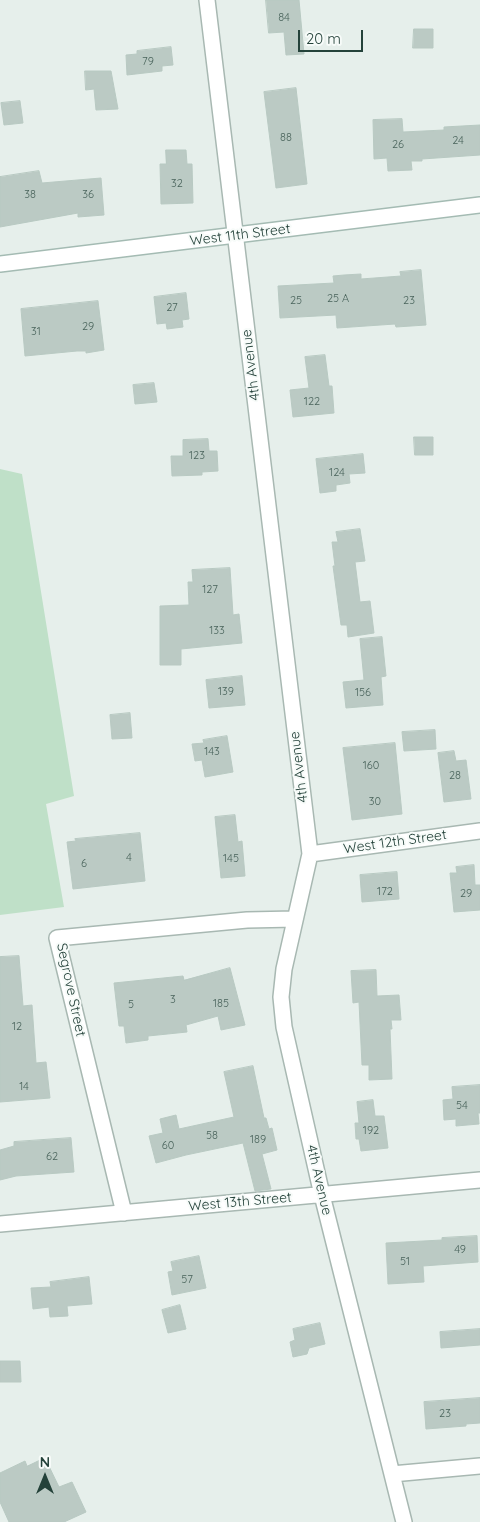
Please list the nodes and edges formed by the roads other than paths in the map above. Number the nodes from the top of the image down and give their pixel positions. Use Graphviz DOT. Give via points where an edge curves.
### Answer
graph roads {
  1 [pos="207,0"];
  2 [pos="480,204"];
  3 [pos="235,236"];
  4 [pos="0,264"];
  5 [pos="480,831"];
  6 [pos="310,854"];
  7 [pos="295,918"];
  8 [pos="480,1180"];
  9 [pos="322,1195"];
  10 [pos="124,1213"];
  11 [pos="0,1224"];
  12 [pos="480,1466"];
  13 [pos="392,1474"];
  14 [pos="404,1522"];
  1 -- 3 [label="street, 4th Avenue"];
  2 -- 3 [label="street, West 11th Street"];
  3 -- 4 [label="street, West 11th Street"];
  3 -- 6 [label="street, 4th Avenue"];
  5 -- 6 [label="street, West 12th Street"];
  6 -- 7 [label="street, 4th Avenue"];
  7 -- 9 [label="street, 4th Avenue" via="281,997 284,1027"];
  7 -- 10 [label="street, Segrove Street" via="57,938"];
  8 -- 9 [label="street, West 13th Street"];
  9 -- 10 [label="street, West 13th Street"];
  9 -- 13 [label="street, 4th Avenue"];
  10 -- 11 [label="street, West 13th Street"];
  12 -- 13 [label="street"];
  13 -- 14 [label="street, 4th Avenue"];
}
